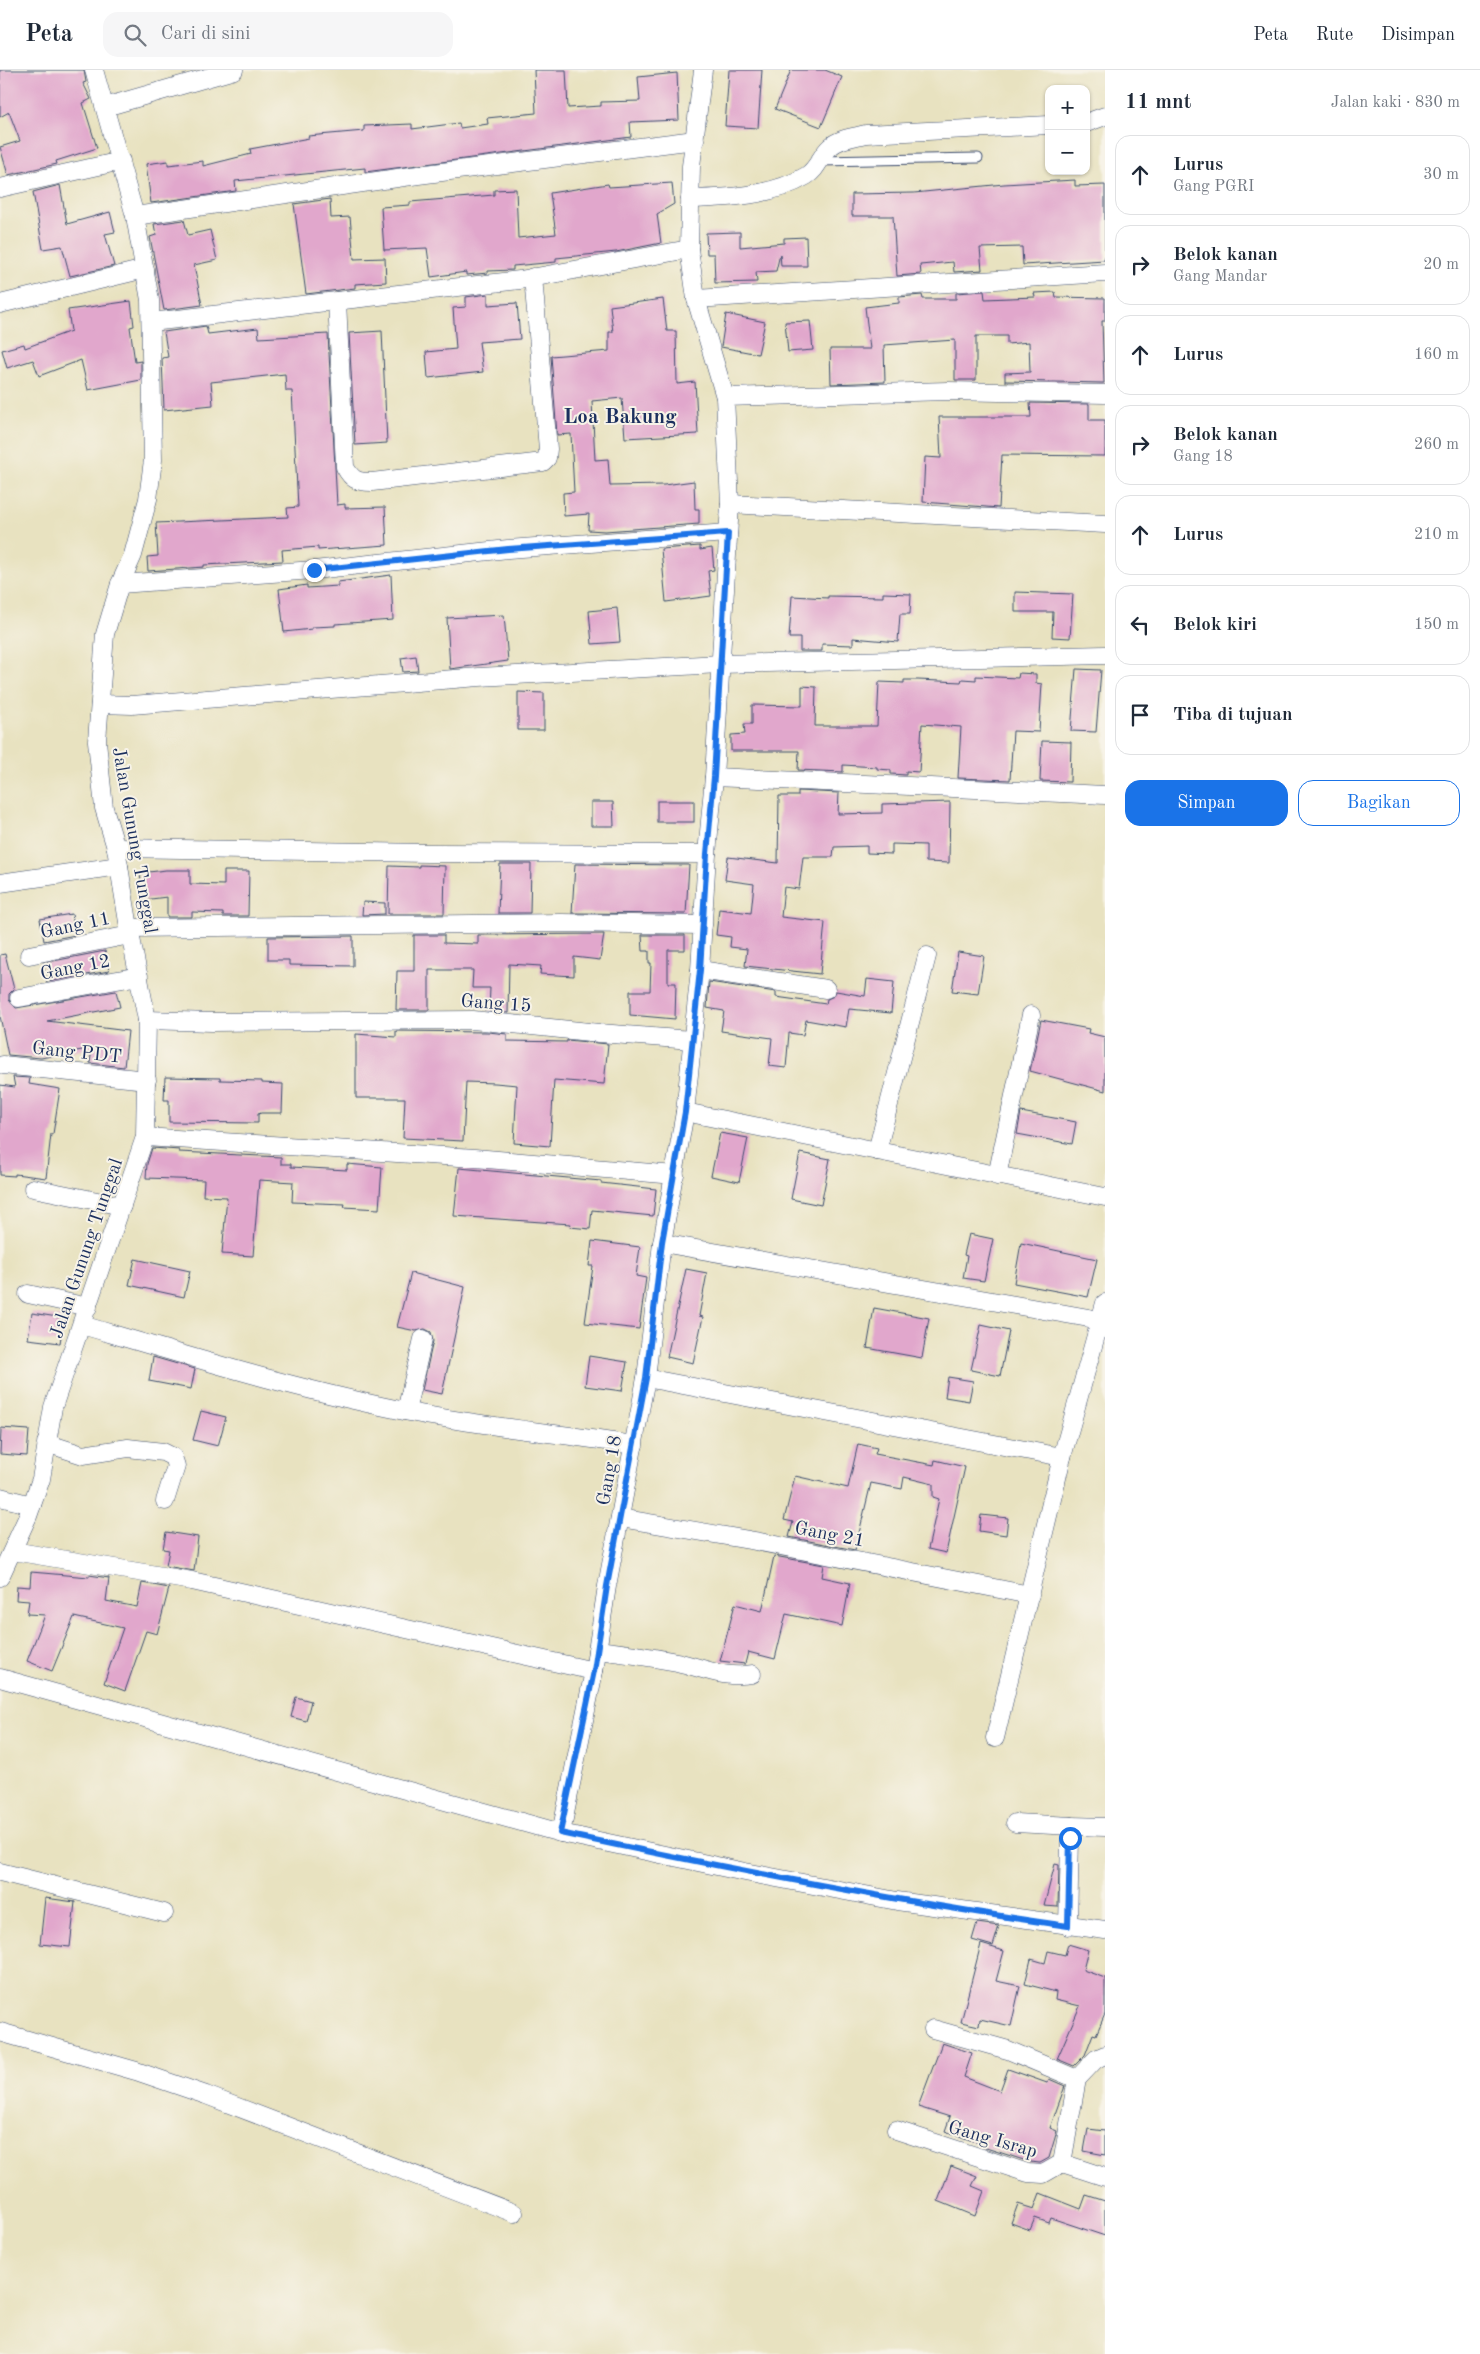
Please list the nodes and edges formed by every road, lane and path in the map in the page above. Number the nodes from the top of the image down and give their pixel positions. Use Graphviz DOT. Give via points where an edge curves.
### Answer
graph roads {
  1 [pos="94,70"];
  2 [pos="234,70"];
  3 [pos="703,70"];
  4 [pos="105,107"];
  5 [pos="1105,116"];
  6 [pos="1090,122"];
  7 [pos="1045,125"];
  8 [pos="695,140"];
  9 [pos="978,158"];
  10 [pos="121,161"];
  11 [pos="820,161"];
  12 [pos="0,188"];
  13 [pos="690,199"];
  14 [pos="135,216"];
  15 [pos="690,248"];
  16 [pos="145,269"];
  17 [pos="1105,273"];
  18 [pos="533,277"];
  19 [pos="696,298"];
  20 [pos="337,301"];
  21 [pos="0,304"];
  22 [pos="151,322"];
  23 [pos="1105,394"];
  24 [pos="726,397"];
  25 [pos="730,504"];
  26 [pos="1105,524"];
  27 [pos="728,533"];
  28 [pos="120,584"];
  29 [pos="1105,655"];
  30 [pos="720,664"];
  31 [pos="100,704"];
  32 [pos="714,777"];
  33 [pos="1105,795"];
  34 [pos="116,848"];
  35 [pos="707,854"];
  36 [pos="119,866"];
  37 [pos="0,883"];
  38 [pos="702,925"];
  39 [pos="129,931"];
  40 [pos="29,955"];
  41 [pos="927,956"];
  42 [pos="700,970"];
  43 [pos="139,976"];
  44 [pos="826,990"];
  45 [pos="19,998"];
  46 [pos="1031,1015"];
  47 [pos="147,1020"];
  48 [pos="692,1040"];
  49 [pos="3,1065"];
  50 [pos="147,1080"];
  51 [pos="685,1112"];
  52 [pos="145,1137"];
  53 [pos="877,1151"];
  54 [pos="675,1175"];
  55 [pos="998,1176"];
  56 [pos="33,1188"];
  57 [pos="1105,1197"];
  58 [pos="122,1206"];
  59 [pos="662,1242"];
  60 [pos="28,1294"];
  61 [pos="88,1307"];
  62 [pos="1102,1311"];
  63 [pos="82,1325"];
  64 [pos="424,1339"];
  65 [pos="646,1378"];
  66 [pos="406,1411"];
  67 [pos="46,1443"];
  68 [pos="634,1445"];
  69 [pos="1062,1457"];
  70 [pos="0,1497"];
  71 [pos="165,1501"];
  72 [pos="32,1505"];
  73 [pos="620,1518"];
  74 [pos="13,1551"];
  75 [pos="0,1576"];
  76 [pos="1030,1595"];
  77 [pos="597,1650"];
  78 [pos="594,1671"];
  79 [pos="752,1674"];
  80 [pos="0,1678"];
  81 [pos="995,1738"];
  82 [pos="1015,1823"];
  83 [pos="1072,1826"];
  84 [pos="1105,1827"];
  85 [pos="560,1833"];
  86 [pos="0,1872"];
  87 [pos="164,1913"];
  88 [pos="1068,1926"];
  89 [pos="1105,1930"];
  90 [pos="932,2029"];
  91 [pos="0,2032"];
  92 [pos="1105,2055"];
  93 [pos="1077,2080"];
  94 [pos="896,2130"];
  95 [pos="1062,2163"];
  96 [pos="1105,2177"];
  97 [pos="514,2212"];
  1 -- 4 [label="street, Jalan Gunung Tunggal"];
  2 -- 4 [label="street"];
  3 -- 8 [label="street, Gang 18"];
  4 -- 10 [label="street, Jalan Gunung Tunggal"];
  5 -- 6 [label="street"];
  7 -- 11 [label="street" via="866,134 840,141 830,147"];
  8 -- 13 [label="street, Gang 18"];
  8 -- 14 [label="street"];
  9 -- 11 [label="lane"];
  10 -- 12 [label="street"];
  10 -- 14 [label="street, Jalan Gunung Tunggal"];
  11 -- 13 [label="street" via="808,176 780,188 713,199"];
  13 -- 15 [label="street, Gang 18"];
  14 -- 16 [label="street, Jalan Gunung Tunggal"];
  15 -- 18 [label="street"];
  15 -- 19 [label="street, Gang 18"];
  16 -- 21 [label="street"];
  16 -- 22 [label="street, Jalan Gunung Tunggal"];
  17 -- 19 [label="street"];
  18 -- 20 [label="street"];
  18 -- 20 [label="street" via="548,449 543,462 372,482 358,482 350,477 345,467"];
  19 -- 24 [label="street, Gang 18"];
  20 -- 22 [label="street"];
  22 -- 28 [label="street, Jalan Gunung Tunggal" via="153,460 148,499"];
  23 -- 24 [label="street" via="948,391"];
  24 -- 25 [label="street, Gang 18"];
  25 -- 26 [label="street"];
  25 -- 27 [label="street, Gang 18"];
  27 -- 28 [label="street"];
  27 -- 30 [label="street, Gang 18"];
  28 -- 31 [label="street, Jalan Gunung Tunggal" via="105,634"];
  29 -- 30 [label="street"];
  30 -- 31 [label="street" via="479,677 132,705"];
  30 -- 32 [label="street, Gang 18"];
  31 -- 34 [label="street, Jalan Gunung Tunggal" via="97,741 104,808"];
  32 -- 33 [label="street"];
  32 -- 35 [label="street, Gang 18"];
  34 -- 35 [label="street" via="427,854"];
  34 -- 36 [label="street, Jalan Gunung Tunggal"];
  35 -- 38 [label="street, Gang 18"];
  36 -- 37 [label="street"];
  36 -- 39 [label="street, Jalan Gunung Tunggal"];
  38 -- 39 [label="street, Gang 11" via="561,923"];
  38 -- 42 [label="street, Gang 18"];
  39 -- 40 [label="street, Gang 11"];
  39 -- 43 [label="street, Jalan Gunung Tunggal"];
  41 -- 53 [label="street"];
  42 -- 44 [label="street"];
  42 -- 48 [label="street, Gang 18"];
  43 -- 45 [label="street, Gang 12"];
  43 -- 47 [label="street, Jalan Gunung Tunggal"];
  46 -- 55 [label="street"];
  47 -- 48 [label="street, Gang 15" via="473,1020"];
  47 -- 50 [label="street, Jalan Gunung Tunggal"];
  48 -- 51 [label="street, Gang 18"];
  49 -- 50 [label="street, Gang PDT"];
  50 -- 52 [label="street, Jalan Gunung Tunggal"];
  51 -- 53 [label="street"];
  51 -- 54 [label="street, Gang 18"];
  52 -- 54 [label="street" via="494,1159"];
  52 -- 58 [label="street, Jalan Gunung Tunggal"];
  53 -- 55 [label="street"];
  54 -- 59 [label="street, Gang 18"];
  55 -- 57 [label="street"];
  56 -- 58 [label="street"];
  58 -- 61 [label="street, Jalan Gunung Tunggal"];
  59 -- 62 [label="street"];
  59 -- 65 [label="street, Gang 18"];
  60 -- 61 [label="street"];
  61 -- 63 [label="street, Jalan Gunung Tunggal"];
  62 -- 69 [label="street"];
  63 -- 66 [label="street" via="218,1365"];
  63 -- 67 [label="street, Jalan Gunung Tunggal" via="53,1407"];
  64 -- 66 [label="street"];
  65 -- 68 [label="street, Gang 18"];
  65 -- 69 [label="street"];
  66 -- 68 [label="street"];
  67 -- 71 [label="street" via="83,1455 133,1448 163,1452 173,1457 176,1466"];
  67 -- 72 [label="street, Jalan Gunung Tunggal" via="41,1479"];
  68 -- 73 [label="street, Gang 18"];
  69 -- 76 [label="street"];
  70 -- 72 [label="street"];
  72 -- 74 [label="street, Jalan Gunung Tunggal"];
  73 -- 76 [label="street, Gang 21"];
  73 -- 77 [label="street, Gang 18"];
  74 -- 75 [label="street, Jalan Gunung Tunggal"];
  74 -- 78 [label="street" via="192,1581"];
  76 -- 81 [label="street"];
  77 -- 78 [label="street, Gang 18"];
  77 -- 79 [label="street" via="640,1655 722,1675"];
  78 -- 85 [label="street, Gang 18"];
  80 -- 85 [label="street"];
  82 -- 83 [label="street"];
  83 -- 84 [label="street"];
  83 -- 88 [label="street"];
  85 -- 88 [label="street" via="898,1901"];
  86 -- 87 [label="street"];
  88 -- 89 [label="street"];
  90 -- 93 [label="street" via="1008,2050"];
  91 -- 97 [label="street" via="198,2092"];
  92 -- 93 [label="street" via="1096,2059"];
  93 -- 95 [label="street"];
  94 -- 95 [label="street, Gang Israp" via="1028,2174 1043,2174"];
  95 -- 96 [label="street, Gang Israp"];
}
